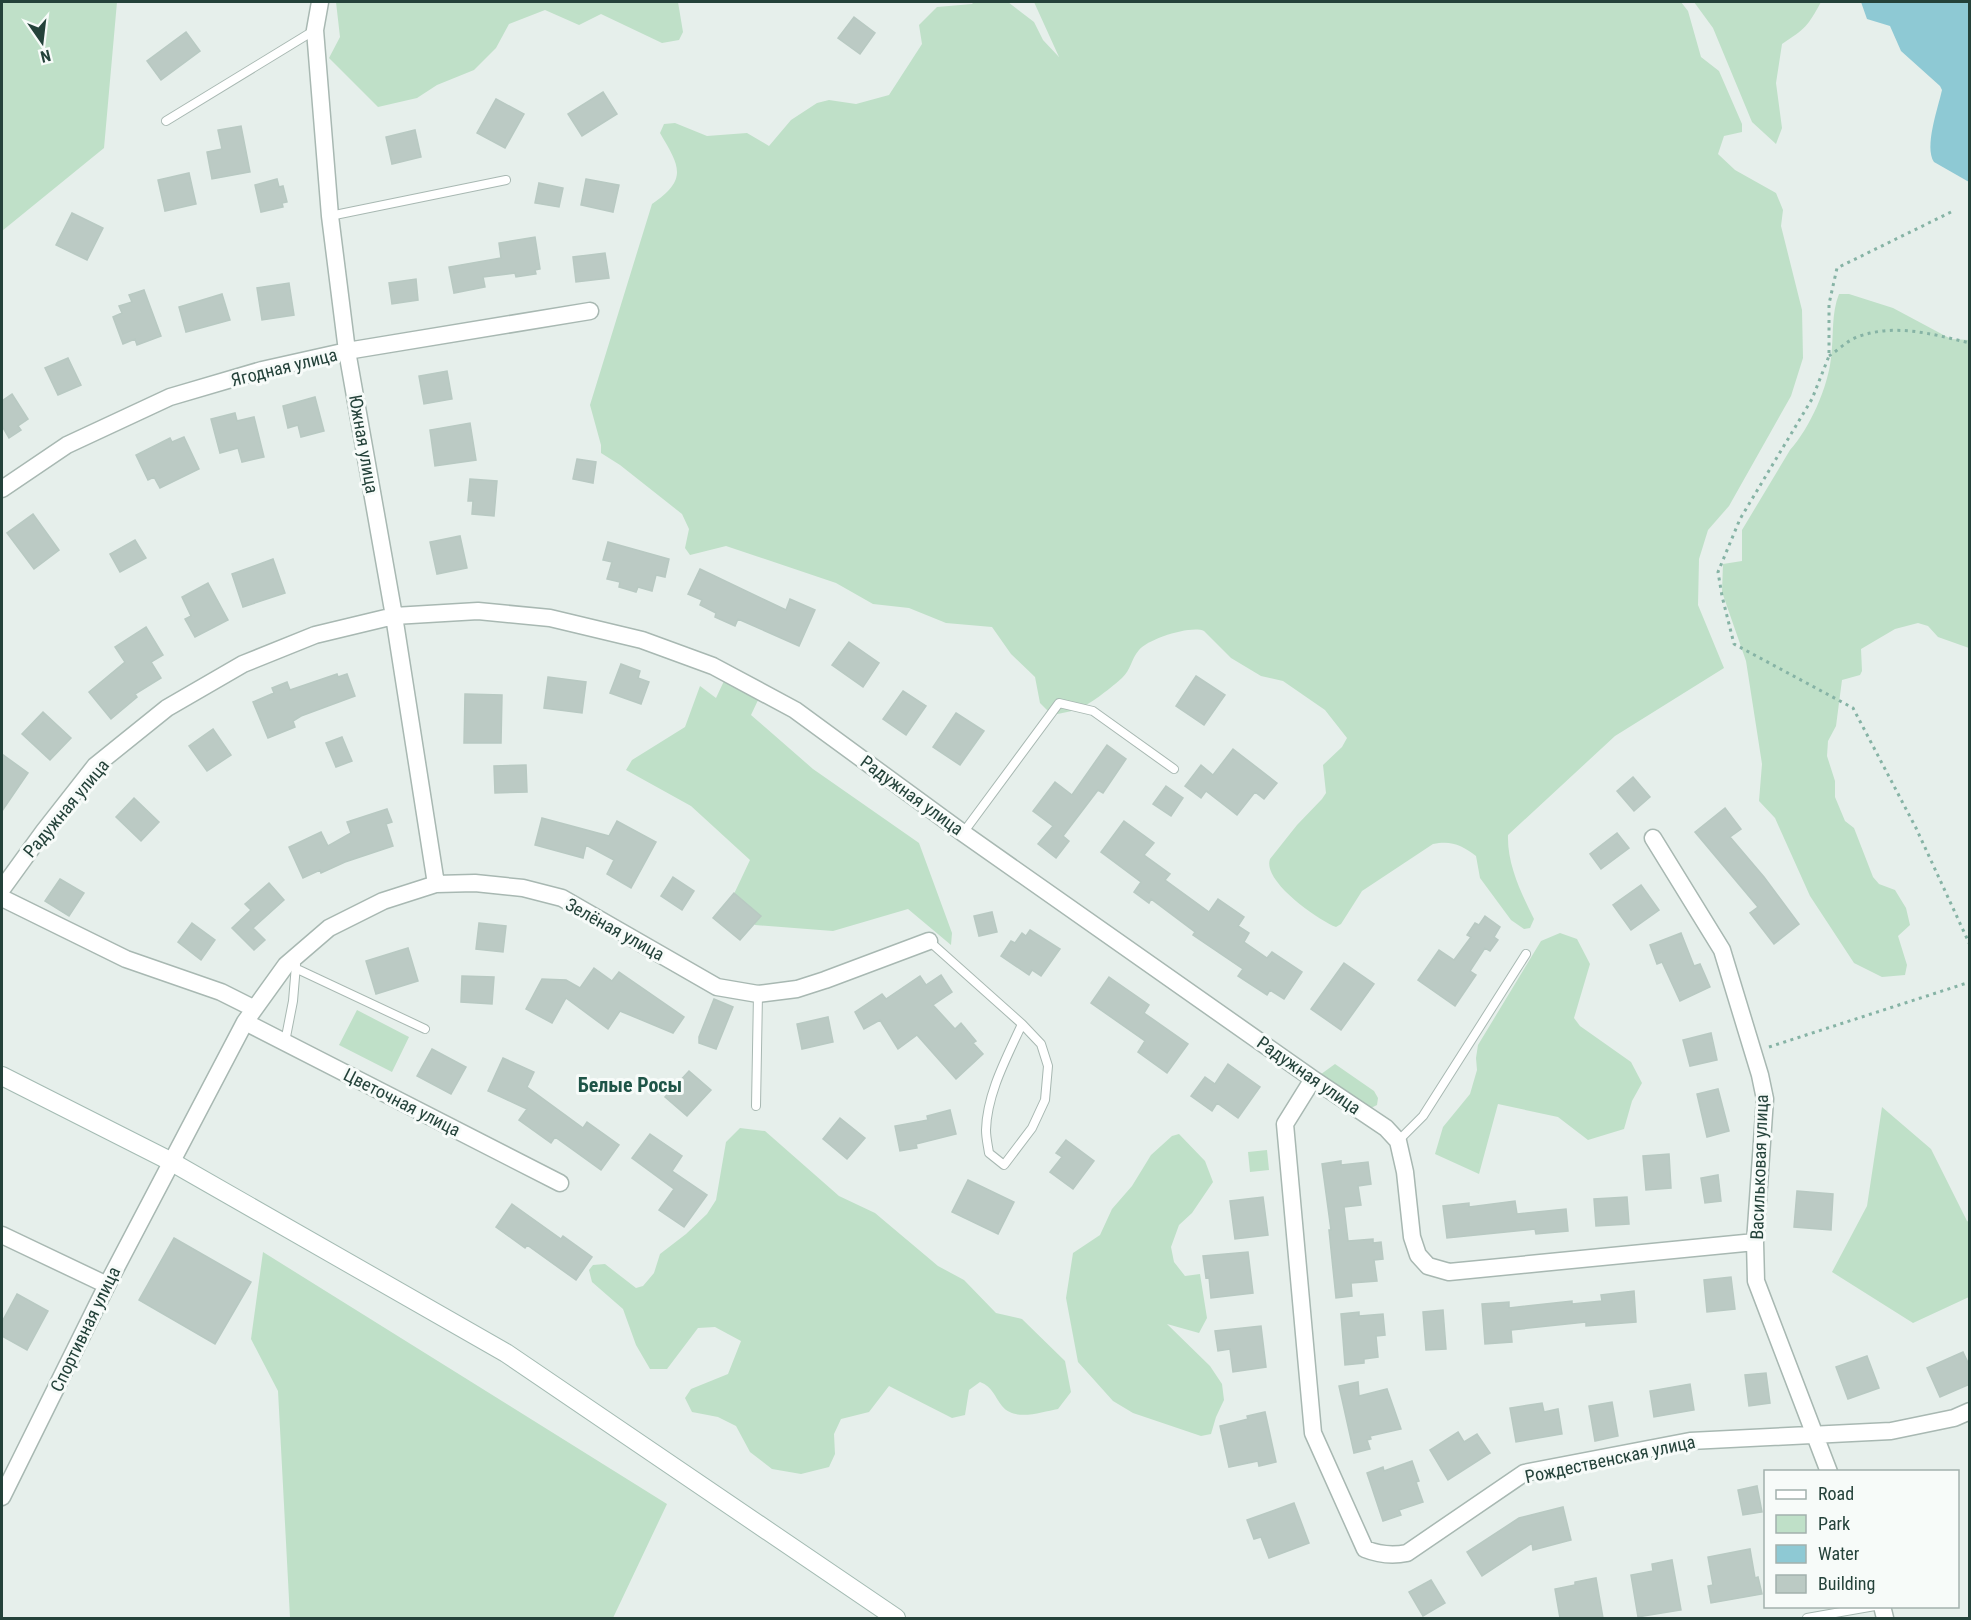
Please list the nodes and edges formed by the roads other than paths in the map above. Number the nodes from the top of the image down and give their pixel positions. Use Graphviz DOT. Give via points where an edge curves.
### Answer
graph roads {
  1 [pos="320,2"];
  2 [pos="315,30"];
  3 [pos="166,120"];
  4 [pos="506,180"];
  5 [pos="330,216"];
  6 [pos="590,311"];
  7 [pos="347,351"];
  8 [pos="2,489"];
  9 [pos="394,616"];
  10 [pos="1174,769"];
  11 [pos="963,833"];
  12 [pos="1653,838"];
  13 [pos="436,884"];
  14 [pos="2,889"];
  15 [pos="2,898"];
  16 [pos="929,941"];
  17 [pos="1526,954"];
  18 [pos="296,962"];
  19 [pos="759,994"];
  20 [pos="249,1015"];
  21 [pos="1022,1024"];
  22 [pos="425,1029"];
  23 [pos="285,1042"];
  24 [pos="2,1076"];
  25 [pos="1313,1079"];
  26 [pos="756,1106"];
  27 [pos="1398,1141"];
  28 [pos="171,1161"];
  29 [pos="560,1183"];
  30 [pos="2,1235"];
  31 [pos="1755,1242"];
  32 [pos="107,1285"];
  33 [pos="1970,1411"];
  34 [pos="1815,1434"];
  35 [pos="1828,1470"];
  36 [pos="2,1497"];
  37 [pos="1864,1608"];
  38 [pos="896,1618"];
  39 [pos="1807,1618"];
  1 -- 2 [label="street, Южная улица"];
  2 -- 3 [label="lane"];
  2 -- 5 [label="street, Южная улица"];
  4 -- 5 [label="lane"];
  5 -- 7 [label="street, Южная улица"];
  6 -- 7 [label="street, Ягодная улица"];
  7 -- 8 [label="street, Ягодная улица" via="170,397 67,445"];
  7 -- 9 [label="street, Южная улица"];
  9 -- 11 [label="street, Радужная улица" via="478,611 550,618 642,640 713,666 795,710"];
  9 -- 13 [label="street, Южная улица"];
  9 -- 14 [label="street, Радужная улица" via="315,635 253,659 167,708 95,766"];
  10 -- 11 [label="lane" via="1093,711 1059,703"];
  11 -- 25 [label="street, Радужная улица"];
  12 -- 31 [label="street, Васильковая улица" via="1722,950 1765,1099"];
  13 -- 18 [label="street, Зелёная улица" via="383,901 329,928"];
  13 -- 19 [label="street, Зелёная улица" via="523,888 562,898 717,987"];
  15 -- 20 [label="street, Цветочная улица" via="126,959 221,992"];
  16 -- 19 [label="street, Зелёная улица" via="825,981"];
  16 -- 21 [label="lane"];
  17 -- 27 [label="lane" via="1423,1116"];
  18 -- 20 [label="street, Зелёная улица" via="286,964"];
  18 -- 22 [label="lane"];
  18 -- 23 [label="lane"];
  19 -- 26 [label="lane"];
  20 -- 23 [label="street, Цветочная улица"];
  20 -- 28 [label="street, Зелёная улица"];
  21 -- 21 [label="lane" via="999,1075 986,1131 988,1154 1004,1165 1032,1128 1045,1100 1047,1066 1041,1044"];
  23 -- 29 [label="street, Цветочная улица"];
  24 -- 28 [label="main road"];
  25 -- 27 [label="street, Радужная улица" via="1386,1128"];
  25 -- 34 [label="street, Рождественская улица" via="1285,1124 1313,1433 1365,1549 1391,1556 1407,1553 1524,1473 1690,1441"];
  27 -- 31 [label="street" via="1418,1255 1428,1266 1449,1272"];
  28 -- 32 [label="street, Спортивная улица"];
  28 -- 38 [label="main road" via="506,1353"];
  30 -- 32 [label="street"];
  31 -- 34 [label="street, Васильковая улица" via="1756,1281"];
  32 -- 36 [label="street, Спортивная улица"];
  33 -- 34 [label="street, Рождественская улица" via="1891,1431"];
  34 -- 35 [label="street, Васильковая улица"];
  37 -- 39 [label="lane"];
}
